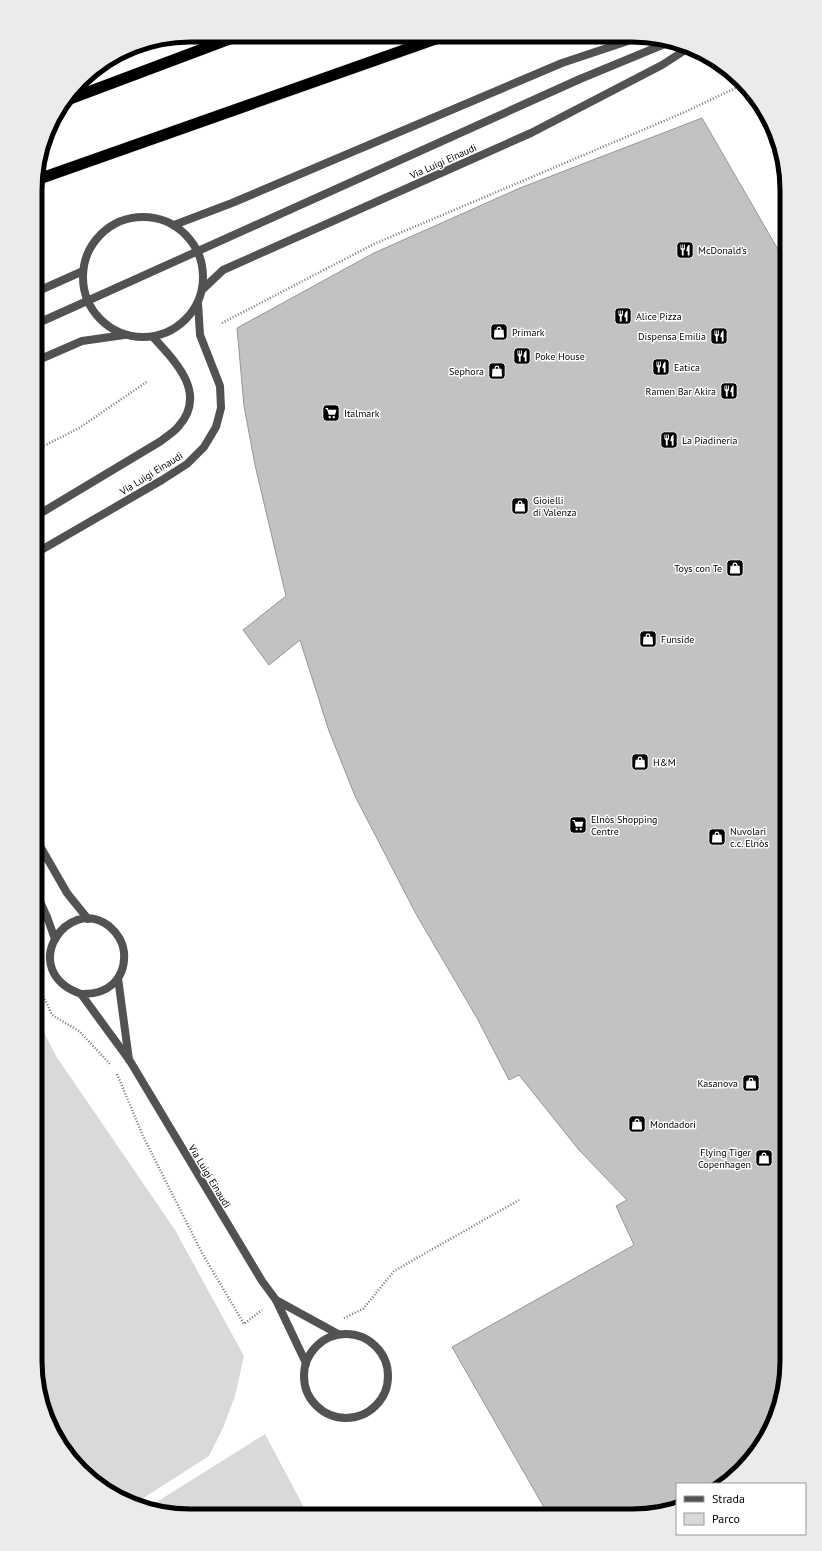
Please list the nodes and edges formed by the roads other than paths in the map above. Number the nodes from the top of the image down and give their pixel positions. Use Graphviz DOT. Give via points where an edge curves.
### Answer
graph roads {
  1 [pos="221,42"];
  2 [pos="427,42"];
  3 [pos="624,42"];
  4 [pos="662,45"];
  5 [pos="684,51"];
  6 [pos="75,97"];
  7 [pos="42,178"];
  8 [pos="174,225"];
  9 [pos="83,271"];
  10 [pos="42,289"];
  11 [pos="203,289"];
  12 [pos="198,303"];
  13 [pos="42,321"];
  14 [pos="124,335"];
  15 [pos="153,337"];
  16 [pos="42,358"];
  17 [pos="42,512"];
  18 [pos="42,550"];
  19 [pos="42,849"];
  20 [pos="42,906"];
  21 [pos="88,919"];
  22 [pos="55,939"];
  23 [pos="118,978"];
  24 [pos="81,994"];
  25 [pos="130,1061"];
  26 [pos="276,1300"];
  27 [pos="338,1334"];
  28 [pos="306,1363"];
  1 -- 6 [label="highway"];
  2 -- 7 [label="highway"];
  3 -- 8 [label="street" via="562,63 232,203"];
  4 -- 13 [label="street, bridge" via="580,79"];
  5 -- 11 [label="street, Via Luigi Einaudi" via="662,65 531,133 223,270"];
  8 -- 9 [label="street, Via Luigi Einaudi" via="157,218 137,216 117,222 100,234 88,251"];
  8 -- 11 [label="street, Via Luigi Einaudi" via="189,237 199,252 204,271"];
  9 -- 10 [label="street"];
  9 -- 14 [label="street, Via Luigi Einaudi" via="84,291 92,310 106,325"];
  11 -- 12 [label="street, Via Luigi Einaudi"];
  12 -- 15 [label="street, Via Luigi Einaudi" via="180,326"];
  12 -- 18 [label="street, Via Luigi Einaudi" via="200,335 221,393 221,408 216,427 204,447 187,464 162,480"];
  14 -- 15 [label="street, Via Luigi Einaudi" via="138,338"];
  14 -- 16 [label="street, Via Luigi Einaudi" via="82,341"];
  15 -- 17 [label="street" via="177,363 188,384 191,401 178,428 161,441"];
  19 -- 21 [label="street" via="67,893"];
  20 -- 22 [label="street"];
  21 -- 22 [label="street, Via Luigi Einaudi" via="69,924"];
  21 -- 23 [label="street, Via Luigi Einaudi" via="108,925 121,940 125,959"];
  22 -- 24 [label="street, Via Luigi Einaudi" via="50,950 53,973 69,990"];
  23 -- 24 [label="street" via="102,991"];
  23 -- 25 [label="street, Via Luigi Einaudi"];
  24 -- 25 [label="street, Via Luigi Einaudi"];
  25 -- 26 [label="street, Via Luigi Einaudi" via="262,1281"];
  26 -- 27 [label="street, Via Luigi Einaudi"];
  26 -- 28 [label="street, Via Luigi Einaudi"];
  27 -- 28 [label="street" via="318,1344"];
  27 -- 28 [label="street" via="362,1336 382,1352 388,1364 389,1378 386,1392 379,1403 368,1412 355,1417 342,1418 331,1415 314,1403 308,1394 304,1373"];
}
